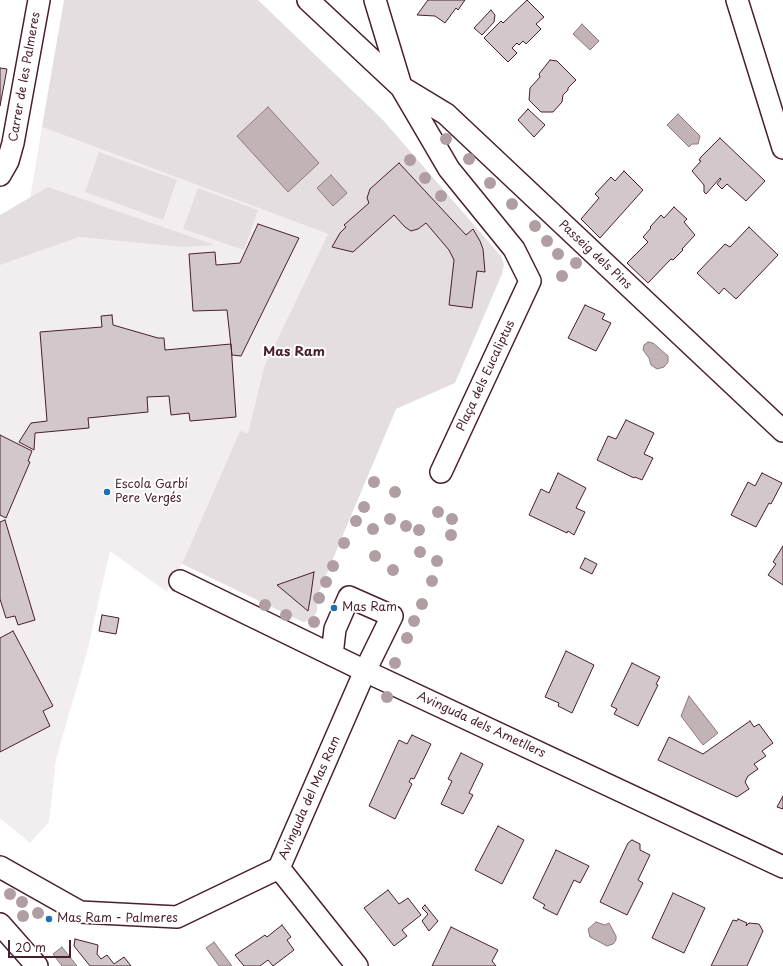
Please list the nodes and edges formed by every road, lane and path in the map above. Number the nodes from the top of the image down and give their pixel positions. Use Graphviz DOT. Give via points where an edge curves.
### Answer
graph roads {
  1 [pos="39,0"];
  2 [pos="308,0"];
  3 [pos="375,0"];
  4 [pos="737,0"];
  5 [pos="401,87"];
  6 [pos="783,148"];
  7 [pos="3,164"];
  8 [pos="783,431"];
  9 [pos="441,472"];
  10 [pos="180,581"];
  11 [pos="332,655"];
  12 [pos="366,671"];
  13 [pos="0,867"];
  14 [pos="783,867"];
  15 [pos="279,868"];
  16 [pos="0,924"];
  17 [pos="37,966"];
  18 [pos="357,966"];
  1 -- 7 [label="street, Carrer de les Palmeres" via="13,142"];
  2 -- 5 [label="street"];
  3 -- 5 [label="street"];
  4 -- 6 [label="street"];
  5 -- 8 [label="street, Passeig dels Pins" via="446,114"];
  5 -- 9 [label="street, Plaça dels Eucaliptus" via="449,169 514,249 530,281"];
  10 -- 11 [label="street, Avinguda dels Ametllers"];
  11 -- 12 [label="street, Avinguda dels Ametllers"];
  11 -- 12 [label="street, Avinguda del Mas Ram" via="334,629 349,597 392,616"];
  12 -- 14 [label="street, Avinguda dels Ametllers"];
  12 -- 15 [label="street, Avinguda del Mas Ram"];
  13 -- 15 [label="street, Avinguda del Mas Ram" via="80,912 177,917"];
  15 -- 18 [label="street"];
  16 -- 17 [label="street"];
}
